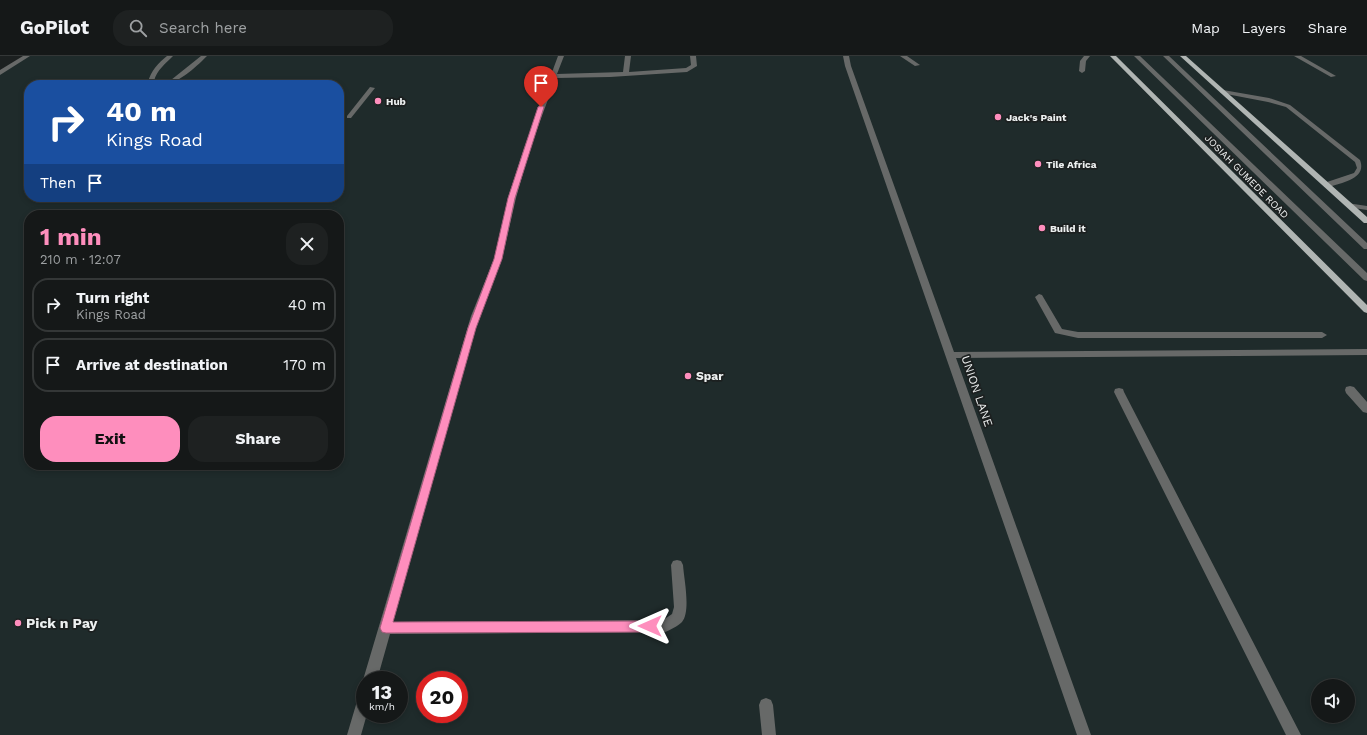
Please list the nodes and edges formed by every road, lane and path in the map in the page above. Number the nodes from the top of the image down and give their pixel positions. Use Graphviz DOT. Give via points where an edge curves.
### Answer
graph roads {
  1 [pos="27,56"];
  2 [pos="170,56"];
  3 [pos="204,56"];
  4 [pos="562,56"];
  5 [pos="628,56"];
  6 [pos="693,56"];
  7 [pos="846,56"];
  8 [pos="903,56"];
  9 [pos="1087,56"];
  10 [pos="1112,56"];
  11 [pos="1137,56"];
  12 [pos="1166,56"];
  13 [pos="1184,56"];
  14 [pos="1297,56"];
  15 [pos="917,65"];
  16 [pos="1082,71"];
  17 [pos="0,73"];
  18 [pos="626,73"];
  19 [pos="554,76"];
  20 [pos="1333,76"];
  21 [pos="151,80"];
  22 [pos="174,80"];
  23 [pos="372,88"];
  24 [pos="1223,92"];
  25 [pos="349,117"];
  26 [pos="1327,185"];
  27 [pos="1350,205"];
  28 [pos="1367,208"];
  29 [pos="1367,221"];
  30 [pos="1367,247"];
  31 [pos="1367,278"];
  32 [pos="1039,297"];
  33 [pos="1367,310"];
  34 [pos="1322,335"];
  35 [pos="1367,352"];
  36 [pos="950,355"];
  37 [pos="1350,390"];
  38 [pos="1119,392"];
  39 [pos="1367,409"];
  40 [pos="677,565"];
  41 [pos="386,628"];
  42 [pos="373,671"];
  43 [pos="766,706"];
  44 [pos="358,723"];
  45 [pos="354,735"];
  46 [pos="769,735"];
  47 [pos="1084,735"];
  48 [pos="1294,735"];
  1 -- 17 [label="street"];
  2 -- 21 [label="street" via="160,64"];
  3 -- 22 [label="street"];
  4 -- 19 [label="street"];
  5 -- 18 [label="street"];
  6 -- 18 [label="street" via="694,66 688,70"];
  7 -- 36 [label="street, UNION LANE"];
  8 -- 15 [label="street"];
  9 -- 16 [label="street" via="1083,60"];
  10 -- 33 [label="main road, JOSIAH GUMEDE ROAD"];
  11 -- 31 [label="street"];
  12 -- 30 [label="street"];
  13 -- 24 [label="main road"];
  14 -- 20 [label="street"];
  18 -- 19 [label="street"];
  19 -- 41 [label="street" via="527,148 498,259 473,324"];
  23 -- 25 [label="street"];
  24 -- 26 [label="main road"];
  24 -- 26 [label="street" via="1288,106 1358,161 1361,172"];
  26 -- 27 [label="main road"];
  27 -- 28 [label="street"];
  27 -- 29 [label="main road"];
  32 -- 34 [label="street" via="1058,331 1078,335"];
  35 -- 36 [label="street"];
  36 -- 47 [label="street, UNION LANE"];
  37 -- 39 [label="street"];
  38 -- 48 [label="street"];
  40 -- 41 [label="street" via="680,607 677,618 665,626"];
  41 -- 42 [label="street"];
  43 -- 46 [label="street"];
  44 -- 45 [label="street"];
}
